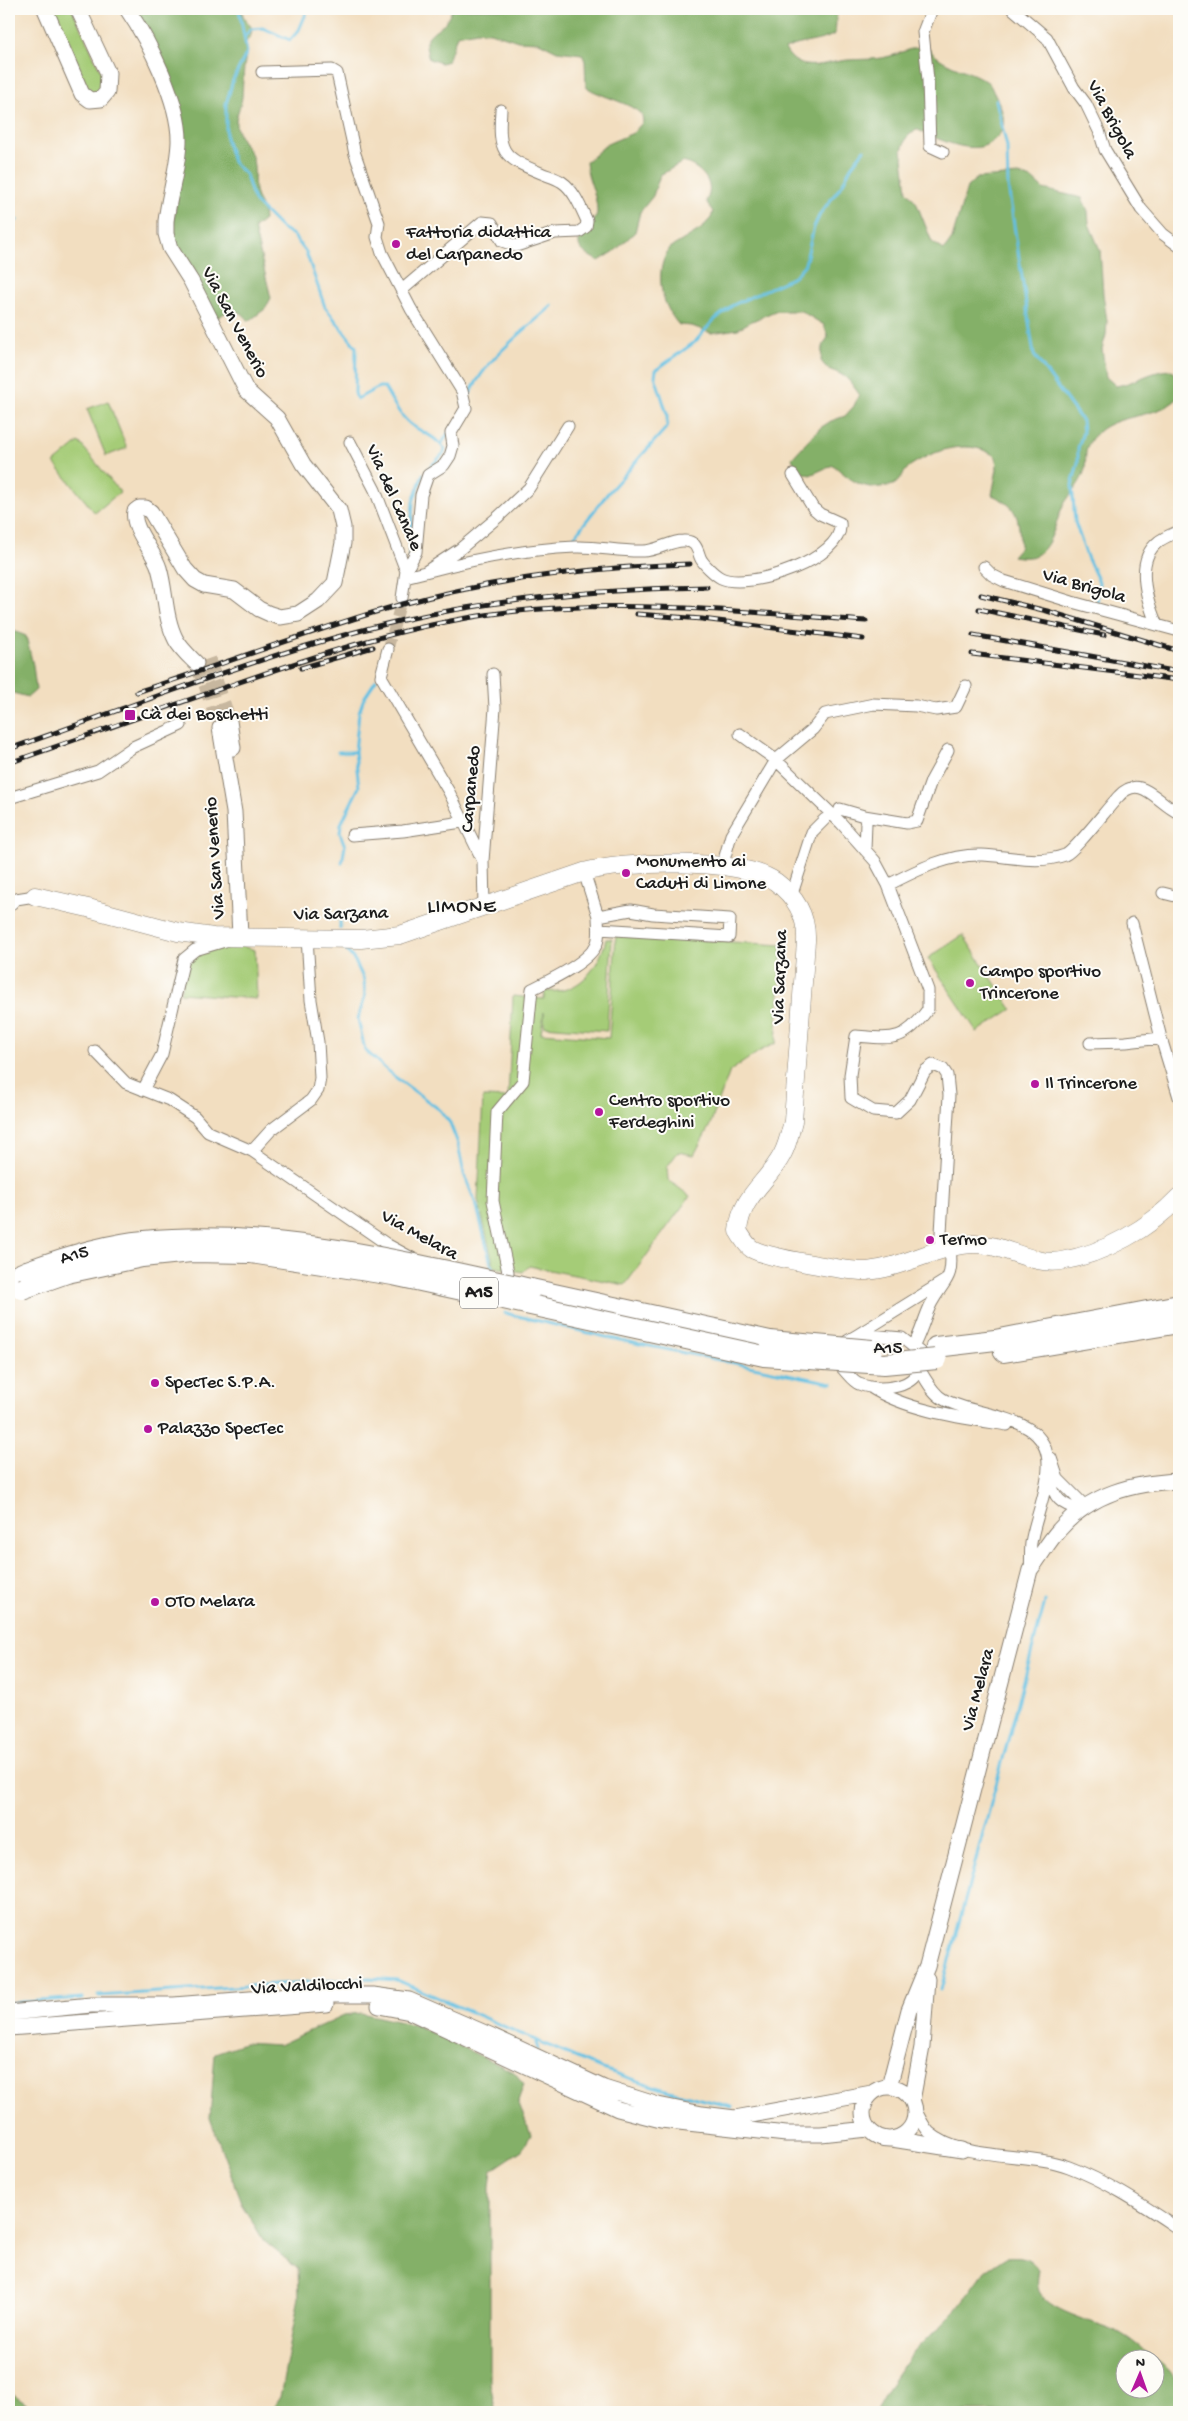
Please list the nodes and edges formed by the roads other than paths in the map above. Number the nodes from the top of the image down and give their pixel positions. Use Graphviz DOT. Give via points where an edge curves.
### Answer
graph roads {
  1 [pos="45,9"];
  2 [pos="78,9"];
  3 [pos="127,9"];
  4 [pos="932,9"];
  5 [pos="1013,9"];
  6 [pos="262,72"];
  7 [pos="501,110"];
  8 [pos="943,152"];
  9 [pos="1179,246"];
  10 [pos="402,290"];
  11 [pos="568,426"];
  12 [pos="350,442"];
  13 [pos="793,475"];
  14 [pos="1179,531"];
  15 [pos="984,567"];
  16 [pos="425,572"];
  17 [pos="406,574"];
  18 [pos="402,598"];
  19 [pos="1157,625"];
  20 [pos="1179,631"];
  21 [pos="388,649"];
  22 [pos="197,658"];
  23 [pos="493,674"];
  24 [pos="966,686"];
  25 [pos="224,724"];
  26 [pos="181,725"];
  27 [pos="740,734"];
  28 [pos="948,750"];
  29 [pos="776,760"];
  30 [pos="9,798"];
  31 [pos="840,809"];
  32 [pos="1179,813"];
  33 [pos="864,816"];
  34 [pos="825,819"];
  35 [pos="462,822"];
  36 [pos="352,835"];
  37 [pos="865,850"];
  38 [pos="483,861"];
  39 [pos="722,868"];
  40 [pos="584,872"];
  41 [pos="888,885"];
  42 [pos="1163,893"];
  43 [pos="35,896"];
  44 [pos="791,897"];
  45 [pos="1179,897"];
  46 [pos="9,906"];
  47 [pos="484,906"];
  48 [pos="598,916"];
  49 [pos="1132,923"];
  50 [pos="599,929"];
  51 [pos="240,936"];
  52 [pos="306,938"];
  53 [pos="1161,1038"];
  54 [pos="1090,1042"];
  55 [pos="94,1051"];
  56 [pos="143,1090"];
  57 [pos="1179,1097"];
  58 [pos="252,1151"];
  59 [pos="1179,1197"];
  60 [pos="945,1249"];
  61 [pos="9,1279"];
  62 [pos="948,1279"];
  63 [pos="506,1291"];
  64 [pos="9,1295"];
  65 [pos="1179,1305"];
  66 [pos="1179,1324"];
  67 [pos="860,1334"];
  68 [pos="847,1341"];
  69 [pos="996,1346"];
  70 [pos="913,1347"];
  71 [pos="804,1352"];
  72 [pos="937,1353"];
  73 [pos="842,1368"];
  74 [pos="919,1369"];
  75 [pos="868,1386"];
  76 [pos="1028,1429"];
  77 [pos="1048,1451"];
  78 [pos="1048,1468"];
  79 [pos="1179,1481"];
  80 [pos="1083,1508"];
  81 [pos="1030,1570"];
  82 [pos="927,1966"];
  83 [pos="9,2014"];
  84 [pos="9,2028"];
  85 [pos="889,2087"];
  86 [pos="872,2093"];
  87 [pos="913,2105"];
  88 [pos="868,2129"];
  89 [pos="892,2139"];
  90 [pos="962,2150"];
  91 [pos="1179,2229"];
  1 -- 2 [label="street" via="82,94 90,100 101,99 107,92 108,73"];
  3 -- 22 [label="street, Via San Venerio" via="140,27 178,119 179,142 166,221 170,248 191,281 246,390 277,418 303,464 339,510 343,527 342,554 335,583 305,611 280,617 259,609 234,590 194,580 151,512 146,508 135,511 135,521 159,567 169,622 176,640"];
  4 -- 8 [label="street" via="924,32 930,146"];
  5 -- 9 [label="street, Via Brigola" via="1047,38 1086,104 1105,150 1141,209 1163,234"];
  6 -- 10 [label="street" via="332,70 337,73 355,154 379,223 377,237"];
  7 -- 10 [label="street" via="500,142 507,154 522,165 568,187 587,221 586,226 579,232 555,233 516,246 502,241 492,223 482,222"];
  10 -- 17 [label="street" via="462,391 466,408 450,433 453,446 450,456 444,465 428,475 421,495 416,552"];
  11 -- 16 [label="street" via="529,488 460,549"];
  12 -- 17 [label="street, Via del Canale" via="375,490"];
  13 -- 16 [label="street" via="813,508 840,523 841,528 837,538 813,560 765,578 742,581 719,577 700,558 699,549 691,542 683,541 644,551 576,547 539,551"];
  14 -- 19 [label="street" via="1159,541 1148,554 1145,570 1147,602"];
  15 -- 19 [label="street, Via Brigola" via="1004,581"];
  16 -- 17 [label="street"];
  17 -- 18 [label="street, Via del Canale"];
  19 -- 20 [label="street, Via Brigola"];
  21 -- 35 [label="street" via="381,676"];
  23 -- 38 [label="street, Carpanedo" via="496,708"];
  24 -- 29 [label="street" via="956,707 936,710 874,704 825,714"];
  25 -- 51 [label="street, Via San Venerio" via="234,812"];
  26 -- 30 [label="street" via="134,747 98,771"];
  27 -- 29 [label="street"];
  28 -- 33 [label="street" via="930,781 917,820 907,822"];
  29 -- 37 [label="street"];
  29 -- 39 [label="street" via="731,835"];
  31 -- 33 [label="street"];
  32 -- 41 [label="street" via="1140,787 1132,786 1118,796 1067,854 1023,860 980,855 950,858"];
  33 -- 37 [label="street"];
  34 -- 44 [label="street" via="812,832"];
  35 -- 36 [label="street"];
  35 -- 38 [label="street"];
  37 -- 41 [label="street"];
  38 -- 47 [label="street, Carpanedo"];
  39 -- 40 [label="main road, Via Sarzana" via="642,863"];
  39 -- 44 [label="main road, Via Sarzana" via="756,872 775,881"];
  40 -- 47 [label="main road, Via Sarzana"];
  40 -- 48 [label="street"];
  41 -- 60 [label="street" via="928,990 928,1009 906,1034 890,1039 856,1036 850,1074 851,1098 873,1111 896,1113 910,1100 925,1071 933,1065 943,1069 947,1075"];
  42 -- 45 [label="street"];
  43 -- 46 [label="street" via="16,899"];
  43 -- 51 [label="main road, Via Sarzana" via="178,932 213,937"];
  44 -- 60 [label="main road, Via Sarzana" via="799,905 807,931 793,1121 782,1154 746,1202 739,1216 738,1231 752,1249 851,1270 889,1267"];
  47 -- 52 [label="main road, Via Sarzana" via="400,935"];
  48 -- 50 [label="street"];
  48 -- 50 [label="street" via="630,910 730,919 729,937"];
  49 -- 53 [label="street"];
  50 -- 63 [label="street" via="591,953 532,989 523,1081 497,1112 493,1201 508,1272"];
  51 -- 52 [label="main road, Via Sarzana"];
  51 -- 56 [label="street" via="195,950 184,959 162,1054"];
  52 -- 58 [label="street" via="318,1042 318,1090 311,1100 270,1130"];
  53 -- 54 [label="street"];
  53 -- 57 [label="street"];
  55 -- 56 [label="street, Via Melara" via="126,1083"];
  56 -- 58 [label="street, Via Melara" via="169,1100 196,1117 208,1132"];
  58 -- 63 [label="street, Via Melara" via="388,1244 445,1277"];
  59 -- 60 [label="main road, Via Sarzana" via="1164,1214 1147,1226 1093,1252 1060,1262 1039,1260 982,1245"];
  60 -- 62 [label="street" via="951,1269"];
  61 -- 72 [label="highway, A15 / A15, bridge" via="57,1260 142,1241 204,1237 250,1239 390,1259 770,1341"];
  62 -- 67 [label="street"];
  62 -- 70 [label="street" via="932,1304"];
  63 -- 71 [label="street, Via Melara" via="739,1343"];
  64 -- 72 [label="highway, A15 / A15, bridge" via="67,1272 142,1257 191,1252 250,1253 393,1275 764,1356 884,1364"];
  65 -- 69 [label="highway, A15"];
  66 -- 69 [label="highway, A15"];
  67 -- 68 [label="street"];
  67 -- 70 [label="street" via="902,1338"];
  68 -- 71 [label="street, Via Melara" via="822,1350"];
  68 -- 73 [label="street"];
  69 -- 72 [label="highway, A15 / A15"];
  70 -- 74 [label="street" via="921,1353"];
  71 -- 73 [label="street, Via Melara" via="820,1356"];
  73 -- 75 [label="street" via="858,1384"];
  74 -- 75 [label="street" via="911,1379 897,1386"];
  74 -- 76 [label="street" via="942,1398"];
  75 -- 76 [label="street" via="888,1398"];
  76 -- 77 [label="street" via="1041,1438"];
  77 -- 78 [label="street, Via Melara"];
  77 -- 80 [label="street" via="1058,1479"];
  78 -- 80 [label="street" via="1056,1498 1069,1507"];
  78 -- 81 [label="street, Via Melara" via="1046,1490 1031,1543"];
  79 -- 80 [label="street" via="1126,1487"];
  80 -- 81 [label="street" via="1059,1530"];
  81 -- 82 [label="street, Via Melara"];
  82 -- 85 [label="street" via="909,2010"];
  82 -- 87 [label="street" via="922,2047"];
  83 -- 86 [label="street, Via Valdilocchi" via="92,2005 174,2005 302,1995 373,1995 409,2000 604,2088 658,2105 702,2114 736,2118"];
  84 -- 88 [label="street, Via Valdilocchi" via="341,2003 374,2005 410,2012 618,2109 661,2120 786,2134"];
  85 -- 86 [label="street"];
  85 -- 87 [label="street" via="902,2091"];
  86 -- 88 [label="street" via="863,2110"];
  87 -- 89 [label="street" via="914,2120 909,2129"];
  87 -- 90 [label="street" via="929,2131"];
  88 -- 89 [label="street" via="874,2135"];
  89 -- 90 [label="street"];
  90 -- 91 [label="street" via="1032,2158 1068,2166 1106,2184"];
}
